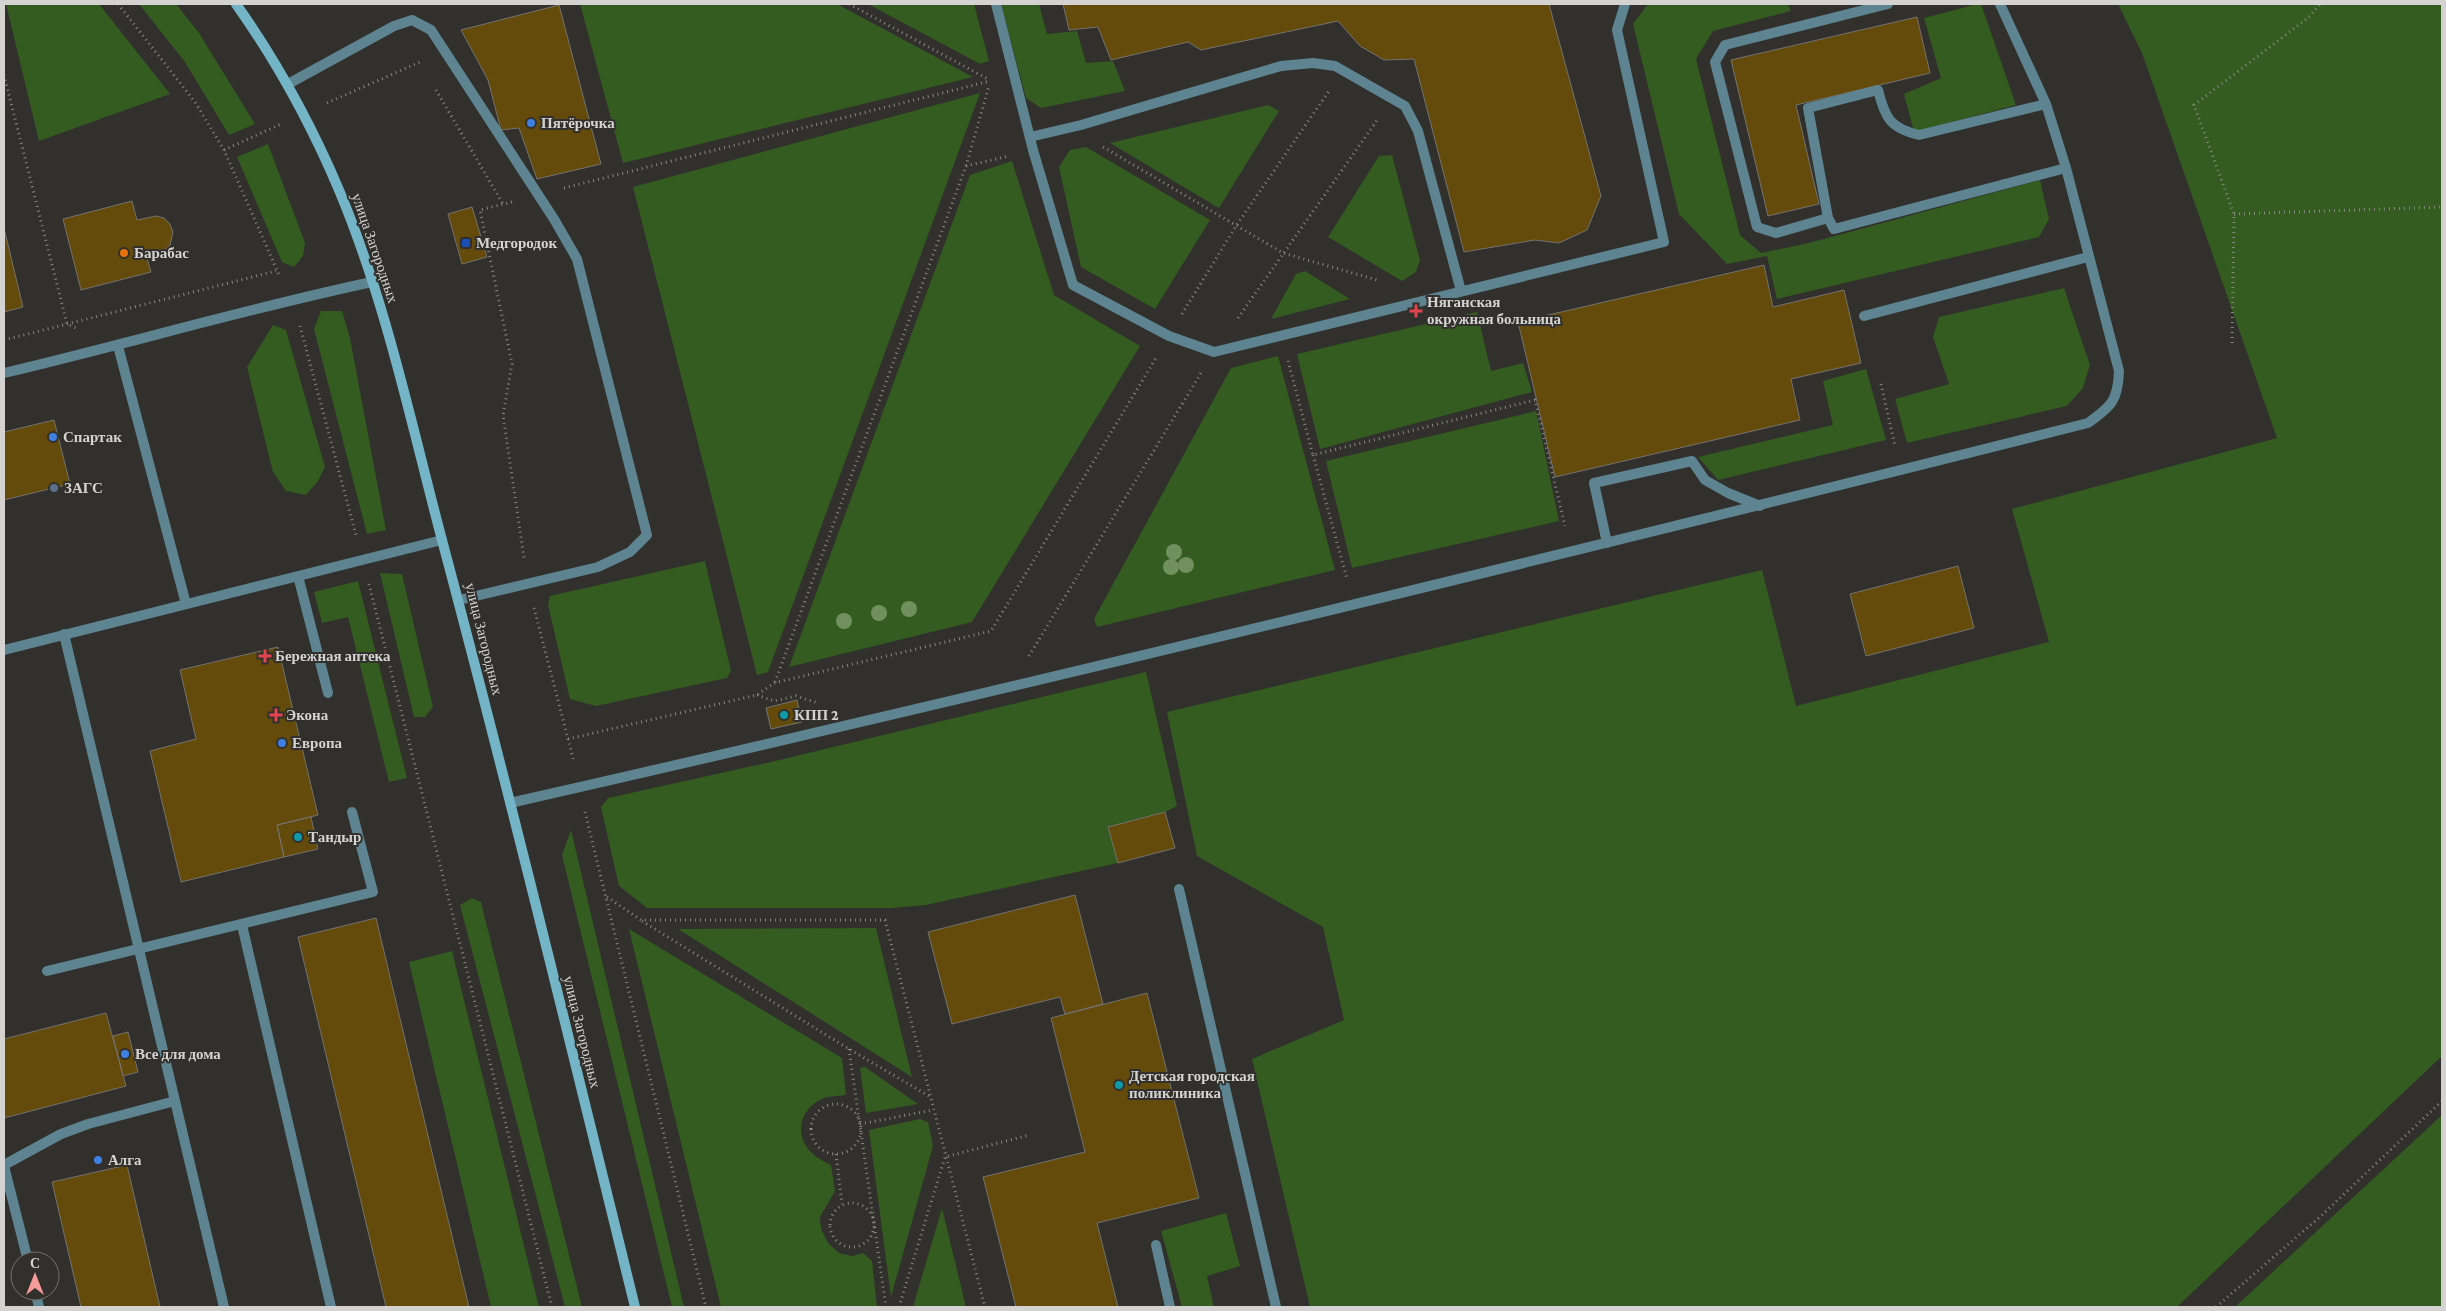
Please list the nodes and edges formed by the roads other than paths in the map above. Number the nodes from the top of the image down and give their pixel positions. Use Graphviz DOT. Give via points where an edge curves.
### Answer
graph roads {
  1 [pos="236,4"];
  2 [pos="996,4"];
  3 [pos="1625,4"];
  4 [pos="1888,4"];
  5 [pos="2000,4"];
  6 [pos="288,84"];
  7 [pos="2046,104"];
  8 [pos="1030,137"];
  9 [pos="2066,168"];
  10 [pos="1828,218"];
  11 [pos="2088,257"];
  12 [pos="372,282"];
  13 [pos="1461,291"];
  14 [pos="1864,316"];
  15 [pos="118,346"];
  16 [pos="4,373"];
  17 [pos="1760,506"];
  18 [pos="442,540"];
  19 [pos="1607,544"];
  20 [pos="298,576"];
  21 [pos="458,600"];
  22 [pos="186,604"];
  23 [pos="64,634"];
  24 [pos="4,650"];
  25 [pos="328,692"];
  26 [pos="510,803"];
  27 [pos="352,812"];
  28 [pos="1179,889"];
  29 [pos="242,925"];
  30 [pos="139,950"];
  31 [pos="47,971"];
  32 [pos="175,1101"];
  33 [pos="4,1165"];
  34 [pos="1156,1245"];
  35 [pos="26,1251"];
  36 [pos="224,1307"];
  37 [pos="331,1307"];
  38 [pos="636,1307"];
  39 [pos="1170,1307"];
  40 [pos="1276,1307"];
  1 -- 6 [label="main road, улица Загородных"];
  2 -- 8 [label="lane"];
  3 -- 13 [label="lane" via="1617,30 1664,242"];
  4 -- 10 [label="lane" via="1725,45 1715,62 1757,227 1776,233"];
  5 -- 7 [label="lane"];
  6 -- 12 [label="main road, улица Загородных" via="340,193"];
  6 -- 21 [label="lane" via="394,26 412,20 431,30 577,259 647,535 630,552 598,567"];
  7 -- 9 [label="lane"];
  7 -- 10 [label="lane" via="1919,135 1900,130 1884,114 1878,90 1808,108"];
  8 -- 13 [label="lane" via="1073,285 1168,336 1214,352"];
  8 -- 13 [label="lane" via="1280,66 1313,63 1335,66 1405,106 1418,131"];
  9 -- 10 [label="lane" via="1834,229"];
  9 -- 11 [label="lane"];
  11 -- 14 [label="lane"];
  11 -- 17 [label="lane" via="2119,371 2118,392 2106,410 2088,424"];
  12 -- 15 [label="lane" via="292,299"];
  12 -- 18 [label="main road, улица Загородных" via="394,352"];
  15 -- 16 [label="lane"];
  15 -- 22 [label="lane"];
  17 -- 19 [label="lane"];
  17 -- 19 [label="lane" via="1705,480 1692,461 1594,483"];
  18 -- 20 [label="lane"];
  18 -- 21 [label="main road, улица Загородных"];
  19 -- 26 [label="lane"];
  20 -- 22 [label="lane"];
  20 -- 25 [label="lane"];
  21 -- 26 [label="main road, улица Загородных"];
  22 -- 23 [label="lane"];
  23 -- 24 [label="lane"];
  23 -- 30 [label="lane"];
  26 -- 38 [label="main road, улица Загородных"];
  27 -- 29 [label="lane" via="373,892"];
  28 -- 40 [label="lane"];
  29 -- 30 [label="lane"];
  29 -- 37 [label="lane"];
  30 -- 31 [label="lane"];
  30 -- 32 [label="lane"];
  32 -- 33 [label="lane" via="61,1134"];
  32 -- 36 [label="lane"];
  33 -- 35 [label="lane"];
  34 -- 39 [label="lane"];
}
